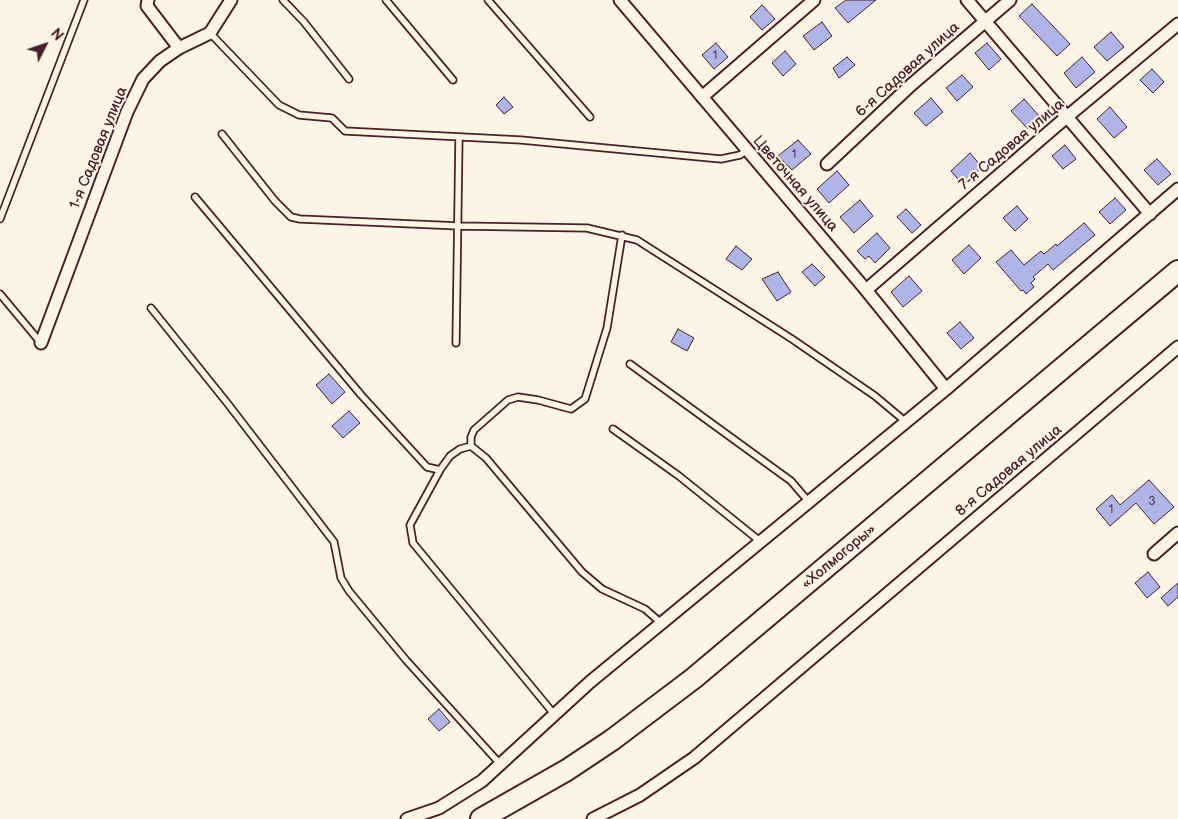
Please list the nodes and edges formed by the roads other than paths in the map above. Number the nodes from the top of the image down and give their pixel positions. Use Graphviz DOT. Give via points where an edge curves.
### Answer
graph roads {
  1 [pos="84,0"];
  2 [pos="148,0"];
  3 [pos="231,0"];
  4 [pos="283,0"];
  5 [pos="386,0"];
  6 [pos="488,0"];
  7 [pos="620,0"];
  8 [pos="814,0"];
  9 [pos="967,0"];
  10 [pos="1010,0"];
  11 [pos="985,21"];
  12 [pos="1178,24"];
  13 [pos="210,33"];
  14 [pos="179,48"];
  15 [pos="349,79"];
  16 [pos="453,80"];
  17 [pos="702,97"];
  18 [pos="590,117"];
  19 [pos="1067,118"];
  20 [pos="222,134"];
  21 [pos="459,137"];
  22 [pos="746,151"];
  23 [pos="826,164"];
  24 [pos="1178,189"];
  25 [pos="195,197"];
  26 [pos="1150,214"];
  27 [pos="0,219"];
  28 [pos="459,226"];
  29 [pos="622,235"];
  30 [pos="1178,271"];
  31 [pos="866,290"];
  32 [pos="0,294"];
  33 [pos="151,308"];
  34 [pos="41,343"];
  35 [pos="456,343"];
  36 [pos="1178,347"];
  37 [pos="630,364"];
  38 [pos="946,389"];
  39 [pos="906,422"];
  40 [pos="613,429"];
  41 [pos="471,446"];
  42 [pos="440,470"];
  43 [pos="809,502"];
  44 [pos="1178,533"];
  45 [pos="761,542"];
  46 [pos="1154,554"];
  47 [pos="661,623"];
  48 [pos="554,714"];
  49 [pos="501,765"];
  50 [pos="407,819"];
  51 [pos="482,819"];
  52 [pos="593,819"];
  1 -- 27 [label="lane"];
  2 -- 14 [label="street" via="148,6"];
  3 -- 13 [label="street"];
  4 -- 15 [label="lane"];
  5 -- 16 [label="lane"];
  6 -- 18 [label="lane"];
  7 -- 17 [label="street, Цветочная улица"];
  8 -- 17 [label="street"];
  9 -- 11 [label="street"];
  10 -- 11 [label="street, 6-я Садовая улица"];
  11 -- 19 [label="street"];
  11 -- 23 [label="street, 6-я Садовая улица"];
  12 -- 19 [label="street, 7-я Садовая улица"];
  13 -- 14 [label="street, 1-я Садовая улица"];
  13 -- 21 [label="lane" via="279,105 291,112 332,118 339,128 353,132"];
  14 -- 34 [label="street, 1-я Садовая улица" via="160,61 143,79 127,112"];
  17 -- 22 [label="street, Цветочная улица"];
  19 -- 26 [label="street"];
  19 -- 31 [label="street, 7-я Садовая улица"];
  20 -- 28 [label="lane" via="291,217"];
  21 -- 22 [label="lane" via="722,159"];
  21 -- 28 [label="lane"];
  22 -- 31 [label="street, Цветочная улица"];
  24 -- 26 [label="street"];
  25 -- 42 [label="lane" via="362,396 427,467"];
  26 -- 38 [label="street"];
  28 -- 29 [label="lane" via="587,228"];
  28 -- 35 [label="lane"];
  29 -- 39 [label="lane" via="671,260 792,338 875,396"];
  29 -- 41 [label="lane" via="607,328 585,399 570,409 538,400 508,400 474,430"];
  30 -- 51 [label="highway, «Холмогоры»" via="694,678 590,755"];
  31 -- 38 [label="street, Цветочная улица"];
  32 -- 34 [label="lane"];
  33 -- 49 [label="lane" via="334,542 341,578 349,591"];
  36 -- 52 [label="street, 8-я Садовая улица" via="694,758 640,795"];
  37 -- 43 [label="lane" via="791,481"];
  38 -- 39 [label="street"];
  39 -- 43 [label="street"];
  40 -- 45 [label="lane"];
  41 -- 42 [label="lane" via="450,456"];
  41 -- 47 [label="lane" via="492,464 582,572 602,589 645,610"];
  42 -- 48 [label="lane" via="410,525 413,543"];
  43 -- 45 [label="street"];
  44 -- 46 [label="street"];
  45 -- 47 [label="street"];
  47 -- 48 [label="street"];
  48 -- 49 [label="street"];
  49 -- 50 [label="street" via="454,800 427,814"];
}
